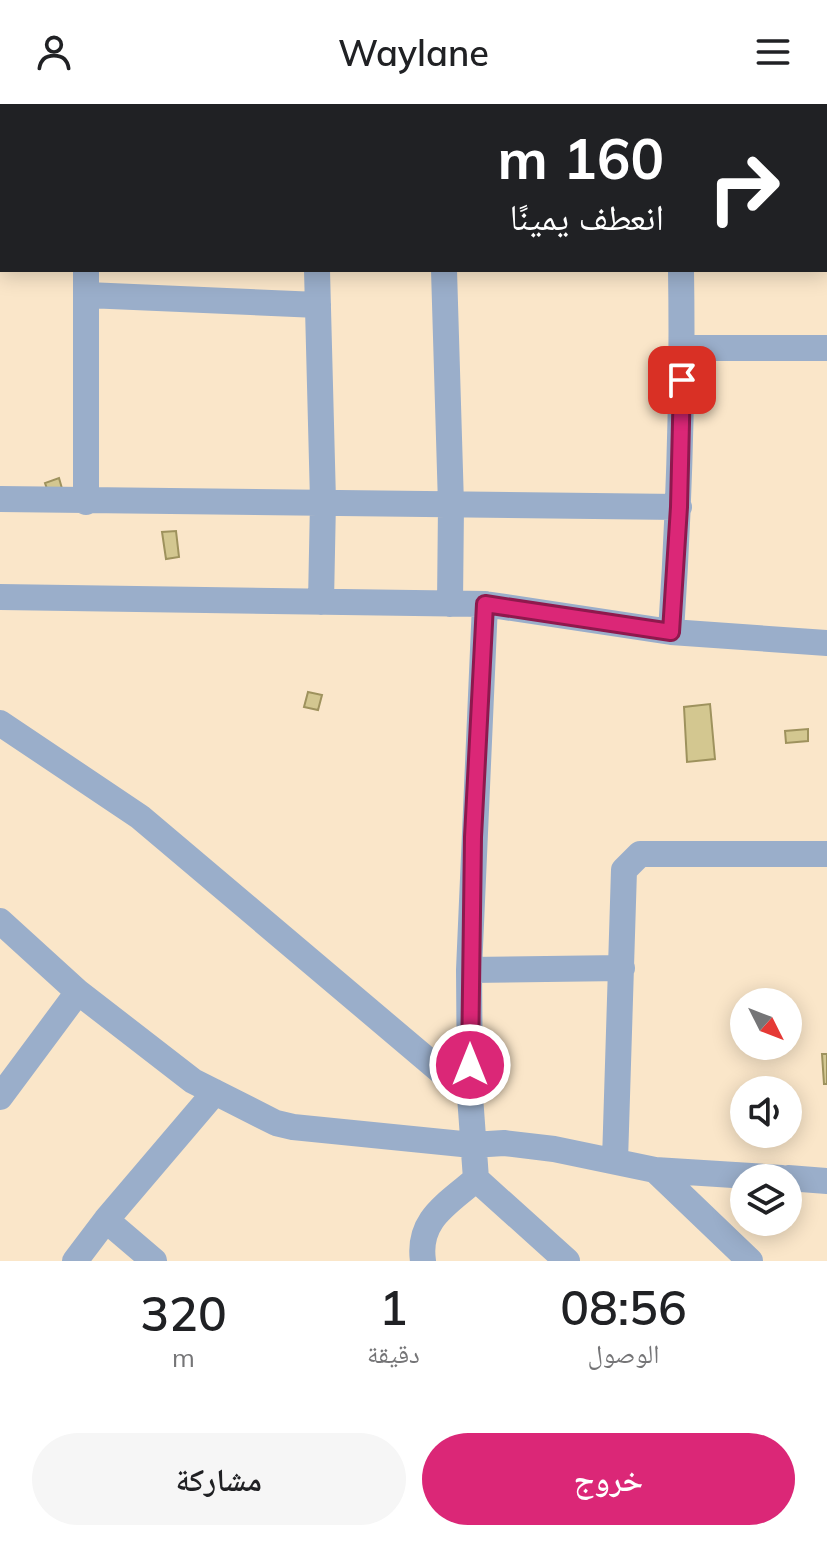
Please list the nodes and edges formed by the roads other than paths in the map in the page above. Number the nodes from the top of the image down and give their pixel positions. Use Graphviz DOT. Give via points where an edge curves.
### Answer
graph roads {
  1 [pos="317,272"];
  2 [pos="444,272"];
  3 [pos="681,272"];
  4 [pos="86,282"];
  5 [pos="318,305"];
  6 [pos="682,348"];
  7 [pos="827,348"];
  8 [pos="0,499"];
  9 [pos="323,501"];
  10 [pos="86,502"];
  11 [pos="451,505"];
  12 [pos="679,507"];
  13 [pos="0,597"];
  14 [pos="321,602"];
  15 [pos="450,604"];
  16 [pos="485,604"];
  17 [pos="671,632"];
  18 [pos="827,643"];
  19 [pos="0,723"];
  20 [pos="827,854"];
  21 [pos="0,921"];
  22 [pos="622,968"];
  23 [pos="469,970"];
  24 [pos="78,992"];
  25 [pos="215,1092"];
  26 [pos="470,1096"];
  27 [pos="0,1097"];
  28 [pos="472,1145"];
  29 [pos="615,1161"];
  30 [pos="655,1170"];
  31 [pos="730,1175"];
  32 [pos="476,1179"];
  33 [pos="802,1179"];
  34 [pos="827,1181"];
  35 [pos="106,1220"];
  36 [pos="75,1261"];
  37 [pos="154,1261"];
  38 [pos="423,1261"];
  39 [pos="567,1261"];
  40 [pos="749,1261"];
  1 -- 5 [label="street"];
  2 -- 11 [label="street"];
  3 -- 6 [label="street"];
  4 -- 5 [label="street"];
  4 -- 10 [label="street"];
  5 -- 9 [label="street"];
  6 -- 7 [label="street"];
  6 -- 12 [label="street"];
  8 -- 10 [label="street"];
  9 -- 10 [label="street"];
  9 -- 11 [label="street"];
  9 -- 14 [label="street"];
  11 -- 12 [label="street"];
  11 -- 15 [label="street"];
  12 -- 17 [label="street"];
  13 -- 14 [label="street"];
  14 -- 15 [label="street"];
  15 -- 16 [label="street"];
  16 -- 17 [label="street"];
  16 -- 23 [label="street"];
  17 -- 18 [label="street"];
  19 -- 26 [label="street" via="140,817"];
  20 -- 22 [label="street" via="640,854 624,870"];
  21 -- 24 [label="street"];
  22 -- 23 [label="street"];
  22 -- 29 [label="street"];
  23 -- 26 [label="street"];
  24 -- 25 [label="street" via="193,1081"];
  24 -- 27 [label="street"];
  25 -- 28 [label="street" via="293,1127"];
  25 -- 35 [label="street"];
  26 -- 28 [label="street"];
  28 -- 29 [label="street" via="504,1143"];
  28 -- 32 [label="street"];
  29 -- 30 [label="street"];
  30 -- 31 [label="street"];
  30 -- 40 [label="street"];
  32 -- 38 [label="street" via="425,1226"];
  32 -- 39 [label="street"];
  33 -- 34 [label="street"];
  35 -- 36 [label="street"];
  35 -- 37 [label="street"];
}
